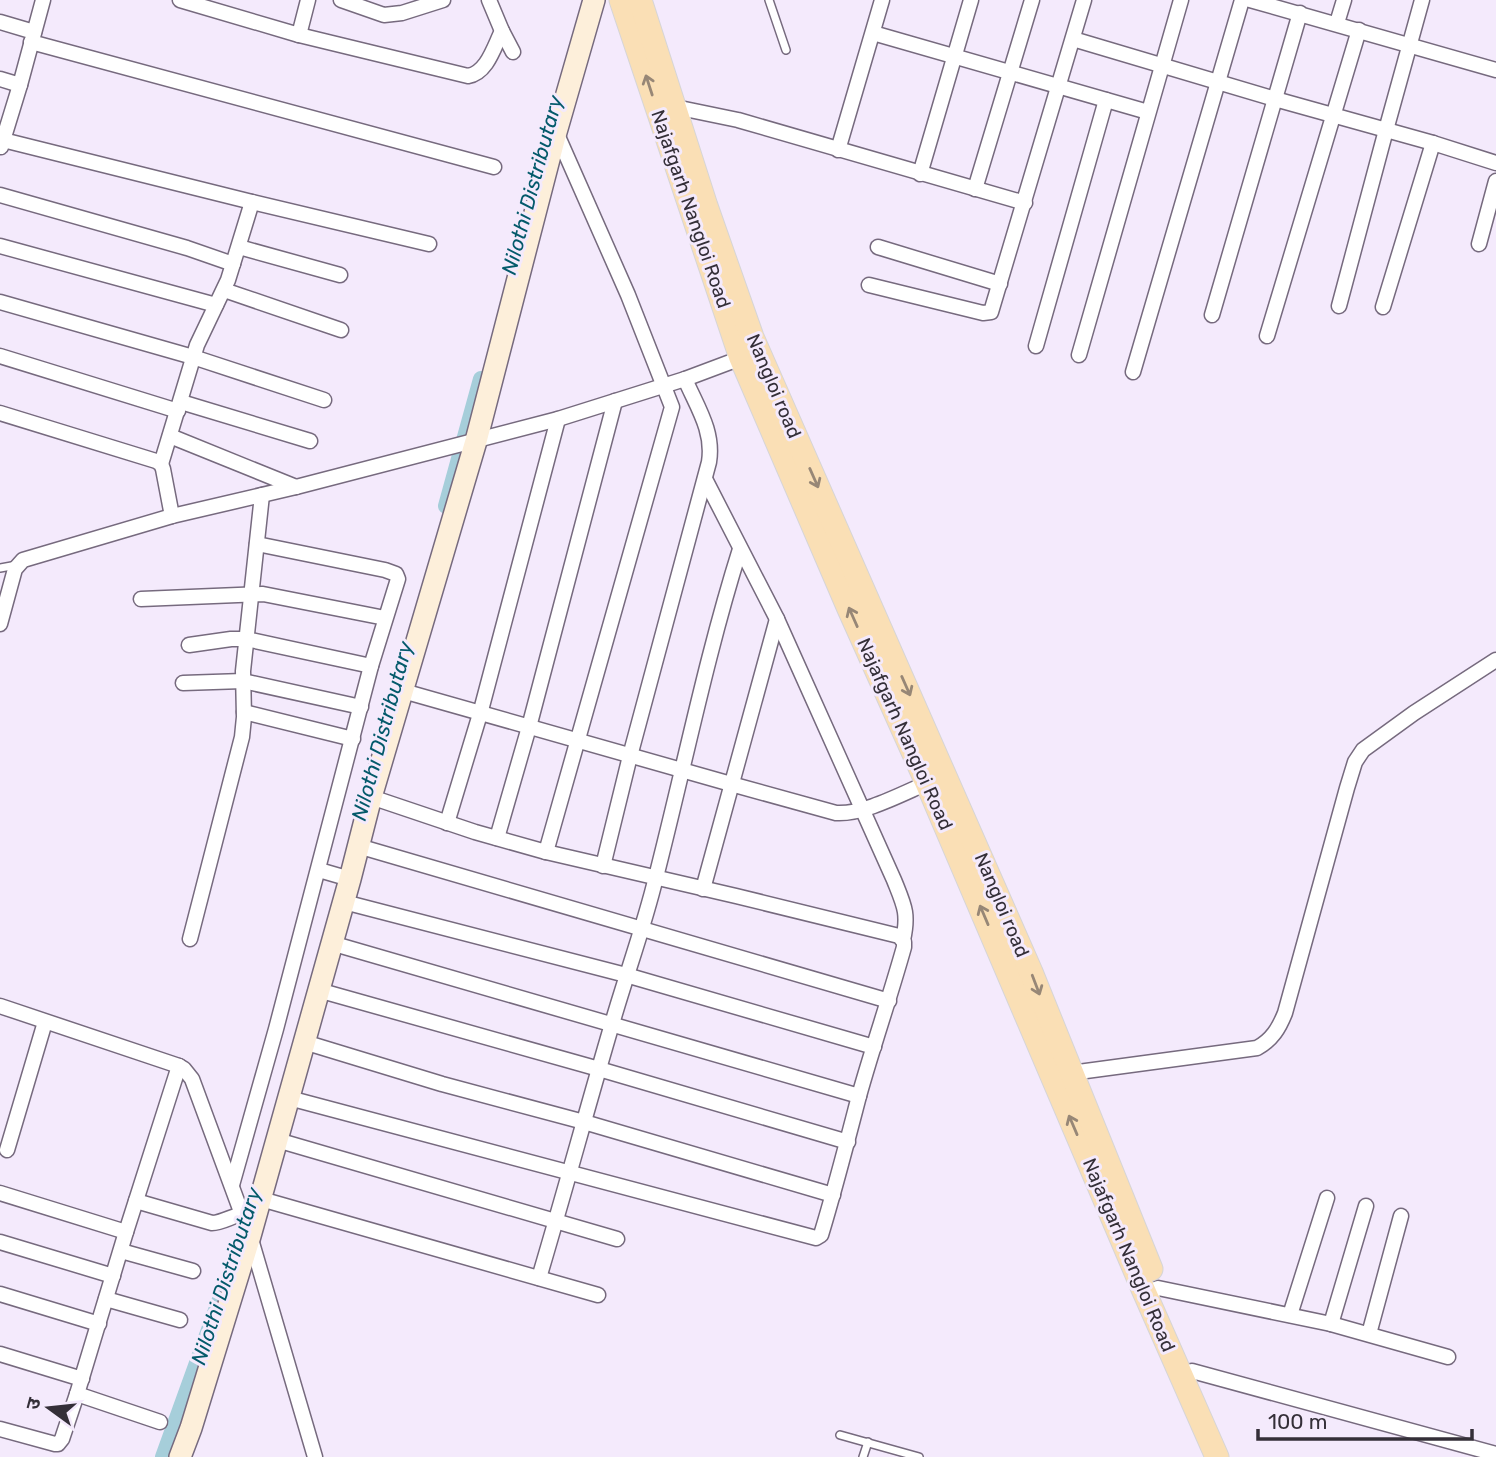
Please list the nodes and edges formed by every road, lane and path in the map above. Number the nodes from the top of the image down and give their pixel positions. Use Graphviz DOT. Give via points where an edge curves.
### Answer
graph roads {
  1 [pos="43,0"];
  2 [pos="180,0"];
  3 [pos="308,0"];
  4 [pos="341,0"];
  5 [pos="443,0"];
  6 [pos="489,0"];
  7 [pos="594,0"];
  8 [pos="621,0"];
  9 [pos="640,0"];
  10 [pos="769,0"];
  11 [pos="882,0"];
  12 [pos="971,0"];
  13 [pos="1032,0"];
  14 [pos="1084,0"];
  15 [pos="1181,0"];
  16 [pos="1242,0"];
  17 [pos="1250,0"];
  18 [pos="1343,0"];
  19 [pos="1422,0"];
  20 [pos="1274,3"];
  21 [pos="1300,13"];
  22 [pos="0,22"];
  23 [pos="1337,23"];
  24 [pos="1359,30"];
  25 [pos="502,31"];
  26 [pos="873,33"];
  27 [pos="299,34"];
  28 [pos="33,37"];
  29 [pos="1073,38"];
  30 [pos="1410,44"];
  31 [pos="786,50"];
  32 [pos="513,52"];
  33 [pos="954,57"];
  34 [pos="1162,66"];
  35 [pos="1496,70"];
  36 [pos="1010,72"];
  37 [pos="0,79"];
  38 [pos="1218,81"];
  39 [pos="20,85"];
  40 [pos="1059,86"];
  41 [pos="1275,99"];
  42 [pos="1106,100"];
  43 [pos="675,107"];
  44 [pos="1148,112"];
  45 [pos="1334,115"];
  46 [pos="1385,130"];
  47 [pos="556,132"];
  48 [pos="2,137"];
  49 [pos="1433,143"];
  50 [pos="838,150"];
  51 [pos="1496,163"];
  52 [pos="494,167"];
  53 [pos="920,174"];
  54 [pos="1496,181"];
  55 [pos="975,189"];
  56 [pos="0,195"];
  57 [pos="252,202"];
  58 [pos="1025,203"];
  59 [pos="429,244"];
  60 [pos="1479,244"];
  61 [pos="0,246"];
  62 [pos="239,247"];
  63 [pos="878,247"];
  64 [pos="233,264"];
  65 [pos="340,275"];
  66 [pos="1000,284"];
  67 [pos="869,285"];
  68 [pos="224,290"];
  69 [pos="0,302"];
  70 [pos="216,305"];
  71 [pos="1339,306"];
  72 [pos="1383,307"];
  73 [pos="1212,315"];
  74 [pos="737,318"];
  75 [pos="341,330"];
  76 [pos="1267,336"];
  77 [pos="1036,346"];
  78 [pos="1079,355"];
  79 [pos="0,356"];
  80 [pos="193,357"];
  81 [pos="741,358"];
  82 [pos="1133,372"];
  83 [pos="685,379"];
  84 [pos="664,386"];
  85 [pos="324,400"];
  86 [pos="615,401"];
  87 [pos="180,406"];
  88 [pos="0,413"];
  89 [pos="558,419"];
  90 [pos="170,436"];
  91 [pos="310,441"];
  92 [pos="475,441"];
  93 [pos="161,464"];
  94 [pos="705,479"];
  95 [pos="296,487"];
  96 [pos="262,495"];
  97 [pos="172,516"];
  98 [pos="257,544"];
  99 [pos="740,549"];
  100 [pos="17,565"];
  101 [pos="0,568"];
  102 [pos="252,593"];
  103 [pos="141,599"];
  104 [pos="385,618"];
  105 [pos="776,619"];
  106 [pos="0,624"];
  107 [pos="246,639"];
  108 [pos="189,645"];
  109 [pos="1496,660"];
  110 [pos="371,666"];
  111 [pos="243,681"];
  112 [pos="183,683"];
  113 [pos="403,691"];
  114 [pos="361,707"];
  115 [pos="244,712"];
  116 [pos="480,714"];
  117 [pos="529,727"];
  118 [pos="353,739"];
  119 [pos="578,741"];
  120 [pos="630,756"];
  121 [pos="681,771"];
  122 [pos="936,779"];
  123 [pos="731,784"];
  124 [pos="371,797"];
  125 [pos="863,810"];
  126 [pos="447,823"];
  127 [pos="497,838"];
  128 [pos="358,846"];
  129 [pos="546,852"];
  130 [pos="603,866"];
  131 [pos="322,871"];
  132 [pos="347,878"];
  133 [pos="656,879"];
  134 [pos="703,889"];
  135 [pos="344,902"];
  136 [pos="642,929"];
  137 [pos="190,939"];
  138 [pos="903,940"];
  139 [pos="331,943"];
  140 [pos="626,975"];
  141 [pos="318,990"];
  142 [pos="889,1001"];
  143 [pos="0,1006"];
  144 [pos="45,1022"];
  145 [pos="612,1024"];
  146 [pos="304,1042"];
  147 [pos="874,1047"];
  148 [pos="178,1066"];
  149 [pos="599,1069"];
  150 [pos="1070,1073"];
  151 [pos="859,1096"];
  152 [pos="289,1098"];
  153 [pos="584,1122"];
  154 [pos="277,1140"];
  155 [pos="848,1142"];
  156 [pos="7,1150"];
  157 [pos="571,1173"];
  158 [pos="232,1185"];
  159 [pos="0,1193"];
  160 [pos="833,1195"];
  161 [pos="1326,1198"];
  162 [pos="261,1199"];
  163 [pos="136,1201"];
  164 [pos="1366,1206"];
  165 [pos="243,1214"];
  166 [pos="1401,1216"];
  167 [pos="556,1221"];
  168 [pos="126,1232"];
  169 [pos="250,1236"];
  170 [pos="617,1239"];
  171 [pos="0,1242"];
  172 [pos="121,1251"];
  173 [pos="193,1271"];
  174 [pos="113,1276"];
  175 [pos="539,1279"];
  176 [pos="1152,1291"];
  177 [pos="0,1294"];
  178 [pos="598,1295"];
  179 [pos="106,1299"];
  180 [pos="1290,1315"];
  181 [pos="180,1320"];
  182 [pos="99,1324"];
  183 [pos="1331,1324"];
  184 [pos="1369,1334"];
  185 [pos="0,1354"];
  186 [pos="1448,1357"];
  187 [pos="1192,1371"];
  188 [pos="82,1379"];
  189 [pos="77,1394"];
  190 [pos="160,1422"];
  191 [pos="0,1429"];
  192 [pos="840,1435"];
  193 [pos="867,1442"];
  194 [pos="1496,1454"];
  195 [pos="182,1457"];
  196 [pos="315,1457"];
  197 [pos="863,1457"];
  198 [pos="919,1457"];
  199 [pos="1217,1457"];
  200 [pos="1230,1457"];
  1 -- 28 [label="street"];
  2 -- 27 [label="street"];
  3 -- 27 [label="street"];
  4 -- 5 [label="street" via="384,15"];
  6 -- 25 [label="street"];
  7 -- 47 [label="street"];
  74 -- 8 [label="main road, Najafgarh Nangloi Road, one-way"];
  9 -- 43 [label="main road, Nangloi road"];
  10 -- 31 [label="lane"];
  11 -- 26 [label="street"];
  12 -- 33 [label="street"];
  13 -- 36 [label="street"];
  14 -- 29 [label="street"];
  15 -- 34 [label="street"];
  16 -- 38 [label="street"];
  17 -- 20 [label="street"];
  18 -- 23 [label="street"];
  19 -- 30 [label="street"];
  20 -- 21 [label="street"];
  21 -- 23 [label="street"];
  21 -- 41 [label="street"];
  22 -- 28 [label="street"];
  23 -- 24 [label="street"];
  24 -- 30 [label="street"];
  24 -- 45 [label="street"];
  25 -- 27 [label="street" via="484,66 468,76"];
  25 -- 32 [label="street"];
  26 -- 33 [label="street"];
  26 -- 50 [label="street"];
  28 -- 39 [label="street"];
  28 -- 52 [label="street"];
  29 -- 34 [label="street"];
  29 -- 40 [label="street"];
  30 -- 35 [label="street"];
  30 -- 46 [label="street"];
  33 -- 36 [label="street"];
  33 -- 53 [label="street"];
  34 -- 38 [label="street"];
  34 -- 44 [label="street"];
  36 -- 40 [label="street"];
  36 -- 55 [label="street"];
  37 -- 39 [label="street"];
  38 -- 41 [label="street"];
  38 -- 82 [label="street"];
  39 -- 48 [label="street"];
  40 -- 42 [label="street"];
  40 -- 58 [label="street"];
  41 -- 45 [label="street"];
  41 -- 73 [label="street"];
  42 -- 44 [label="street"];
  42 -- 77 [label="street"];
  43 -- 50 [label="street"];
  43 -- 74 [label="main road, Nangloi road"];
  44 -- 78 [label="street"];
  45 -- 46 [label="street"];
  45 -- 76 [label="street"];
  46 -- 49 [label="street"];
  46 -- 71 [label="street"];
  47 -- 84 [label="street"];
  47 -- 92 [label="street"];
  48 -- 57 [label="street"];
  49 -- 51 [label="street"];
  49 -- 72 [label="street"];
  50 -- 53 [label="street"];
  53 -- 55 [label="street"];
  54 -- 60 [label="street"];
  55 -- 58 [label="street"];
  56 -- 64 [label="street"];
  57 -- 59 [label="street"];
  57 -- 62 [label="street"];
  58 -- 66 [label="street"];
  61 -- 70 [label="street"];
  62 -- 64 [label="street"];
  62 -- 65 [label="street"];
  63 -- 66 [label="street"];
  64 -- 68 [label="street"];
  66 -- 67 [label="street" via="993,310 987,314"];
  68 -- 70 [label="street"];
  68 -- 75 [label="street"];
  69 -- 80 [label="street"];
  70 -- 80 [label="street"];
  74 -- 81 [label="main road, Najafgarh Nangloi Road"];
  74 -- 122 [label="main road, Nangloi road, one-way" via="752,337"];
  79 -- 87 [label="street"];
  80 -- 85 [label="street"];
  80 -- 87 [label="street"];
  81 -- 83 [label="street"];
  122 -- 81 [label="main road, Najafgarh Nangloi Road, one-way" via="849,609"];
  83 -- 84 [label="street"];
  83 -- 94 [label="street" via="711,442"];
  84 -- 86 [label="street"];
  84 -- 119 [label="street" via="671,412"];
  86 -- 89 [label="street"];
  86 -- 117 [label="street"];
  87 -- 90 [label="street"];
  87 -- 91 [label="street"];
  88 -- 93 [label="street"];
  89 -- 92 [label="street"];
  89 -- 116 [label="street"];
  90 -- 93 [label="street"];
  90 -- 95 [label="street"];
  92 -- 95 [label="street"];
  92 -- 113 [label="street"];
  93 -- 97 [label="street"];
  94 -- 99 [label="street"];
  94 -- 120 [label="street"];
  95 -- 96 [label="street"];
  96 -- 97 [label="street"];
  96 -- 98 [label="street"];
  97 -- 100 [label="street" via="27,558"];
  98 -- 102 [label="street"];
  98 -- 104 [label="street" via="393,573 397,586"];
  99 -- 105 [label="street"];
  99 -- 121 [label="street"];
  100 -- 101 [label="lane"];
  100 -- 106 [label="street"];
  102 -- 103 [label="street"];
  102 -- 104 [label="street"];
  102 -- 107 [label="street"];
  104 -- 110 [label="street"];
  105 -- 123 [label="street"];
  105 -- 125 [label="street"];
  107 -- 108 [label="street"];
  107 -- 110 [label="street"];
  107 -- 111 [label="street"];
  109 -- 150 [label="street" via="1359,755 1285,1013 1265,1044"];
  110 -- 114 [label="street"];
  111 -- 112 [label="street"];
  111 -- 114 [label="street"];
  111 -- 115 [label="street"];
  113 -- 116 [label="street"];
  113 -- 124 [label="street"];
  114 -- 118 [label="street"];
  115 -- 118 [label="street"];
  115 -- 137 [label="street" via="240,745"];
  116 -- 117 [label="street"];
  116 -- 126 [label="street"];
  117 -- 119 [label="street"];
  117 -- 127 [label="street"];
  118 -- 131 [label="street"];
  119 -- 120 [label="street"];
  119 -- 129 [label="street"];
  120 -- 121 [label="street"];
  120 -- 130 [label="street"];
  121 -- 123 [label="street"];
  121 -- 133 [label="street"];
  122 -- 125 [label="street"];
  122 -- 150 [label="main road, Nangloi road, one-way" via="1031,972"];
  176 -- 122 [label="main road, Najafgarh Nangloi Road, one-way"];
  123 -- 125 [label="street" via="836,813"];
  123 -- 134 [label="street"];
  124 -- 126 [label="street"];
  124 -- 128 [label="street"];
  125 -- 138 [label="street" via="905,907"];
  126 -- 127 [label="street"];
  127 -- 129 [label="street"];
  128 -- 132 [label="street"];
  128 -- 136 [label="street"];
  129 -- 130 [label="street"];
  130 -- 133 [label="street"];
  131 -- 132 [label="street"];
  131 -- 158 [label="street"];
  132 -- 135 [label="street"];
  133 -- 134 [label="street"];
  133 -- 136 [label="street"];
  134 -- 138 [label="street" via="894,934"];
  135 -- 139 [label="street"];
  135 -- 140 [label="street"];
  136 -- 140 [label="street"];
  136 -- 142 [label="street"];
  138 -- 142 [label="street"];
  139 -- 141 [label="street"];
  139 -- 145 [label="street"];
  140 -- 145 [label="street"];
  140 -- 147 [label="street"];
  141 -- 146 [label="street"];
  141 -- 149 [label="street"];
  142 -- 147 [label="street"];
  143 -- 144 [label="street"];
  144 -- 148 [label="street"];
  144 -- 156 [label="street"];
  145 -- 149 [label="street"];
  145 -- 151 [label="street"];
  146 -- 152 [label="street"];
  146 -- 153 [label="street"];
  147 -- 151 [label="street"];
  148 -- 158 [label="street" via="192,1079"];
  148 -- 163 [label="street"];
  149 -- 153 [label="street"];
  149 -- 155 [label="street"];
  150 -- 176 [label="main road, Nangloi road"];
  151 -- 155 [label="street"];
  152 -- 154 [label="street"];
  152 -- 157 [label="street"];
  153 -- 157 [label="street"];
  153 -- 160 [label="street"];
  154 -- 162 [label="street"];
  154 -- 167 [label="street"];
  155 -- 160 [label="street"];
  157 -- 160 [label="street" via="816,1238 821,1235"];
  157 -- 167 [label="street"];
  158 -- 165 [label="street"];
  159 -- 168 [label="street"];
  161 -- 180 [label="street"];
  162 -- 169 [label="street"];
  162 -- 175 [label="street"];
  163 -- 165 [label="street" via="212,1223"];
  163 -- 168 [label="street"];
  164 -- 183 [label="street"];
  165 -- 169 [label="street"];
  166 -- 184 [label="street"];
  167 -- 170 [label="street"];
  167 -- 175 [label="street"];
  168 -- 172 [label="street"];
  169 -- 195 [label="street"];
  169 -- 196 [label="street"];
  171 -- 174 [label="street"];
  172 -- 173 [label="street"];
  172 -- 174 [label="street"];
  174 -- 179 [label="street"];
  175 -- 178 [label="street"];
  176 -- 180 [label="street"];
  176 -- 187 [label="main road, Nangloi road"];
  176 -- 199 [label="main road, Najafgarh Nangloi Road"];
  177 -- 182 [label="street"];
  179 -- 181 [label="street"];
  179 -- 182 [label="street"];
  180 -- 183 [label="street"];
  182 -- 188 [label="street"];
  183 -- 184 [label="street"];
  184 -- 186 [label="street"];
  185 -- 188 [label="street"];
  187 -- 194 [label="street"];
  187 -- 200 [label="main road, Nangloi road"];
  188 -- 189 [label="street"];
  189 -- 190 [label="street"];
  189 -- 191 [label="street" via="58,1444"];
  192 -- 193 [label="lane"];
  193 -- 197 [label="lane"];
  193 -- 198 [label="lane"];
}
